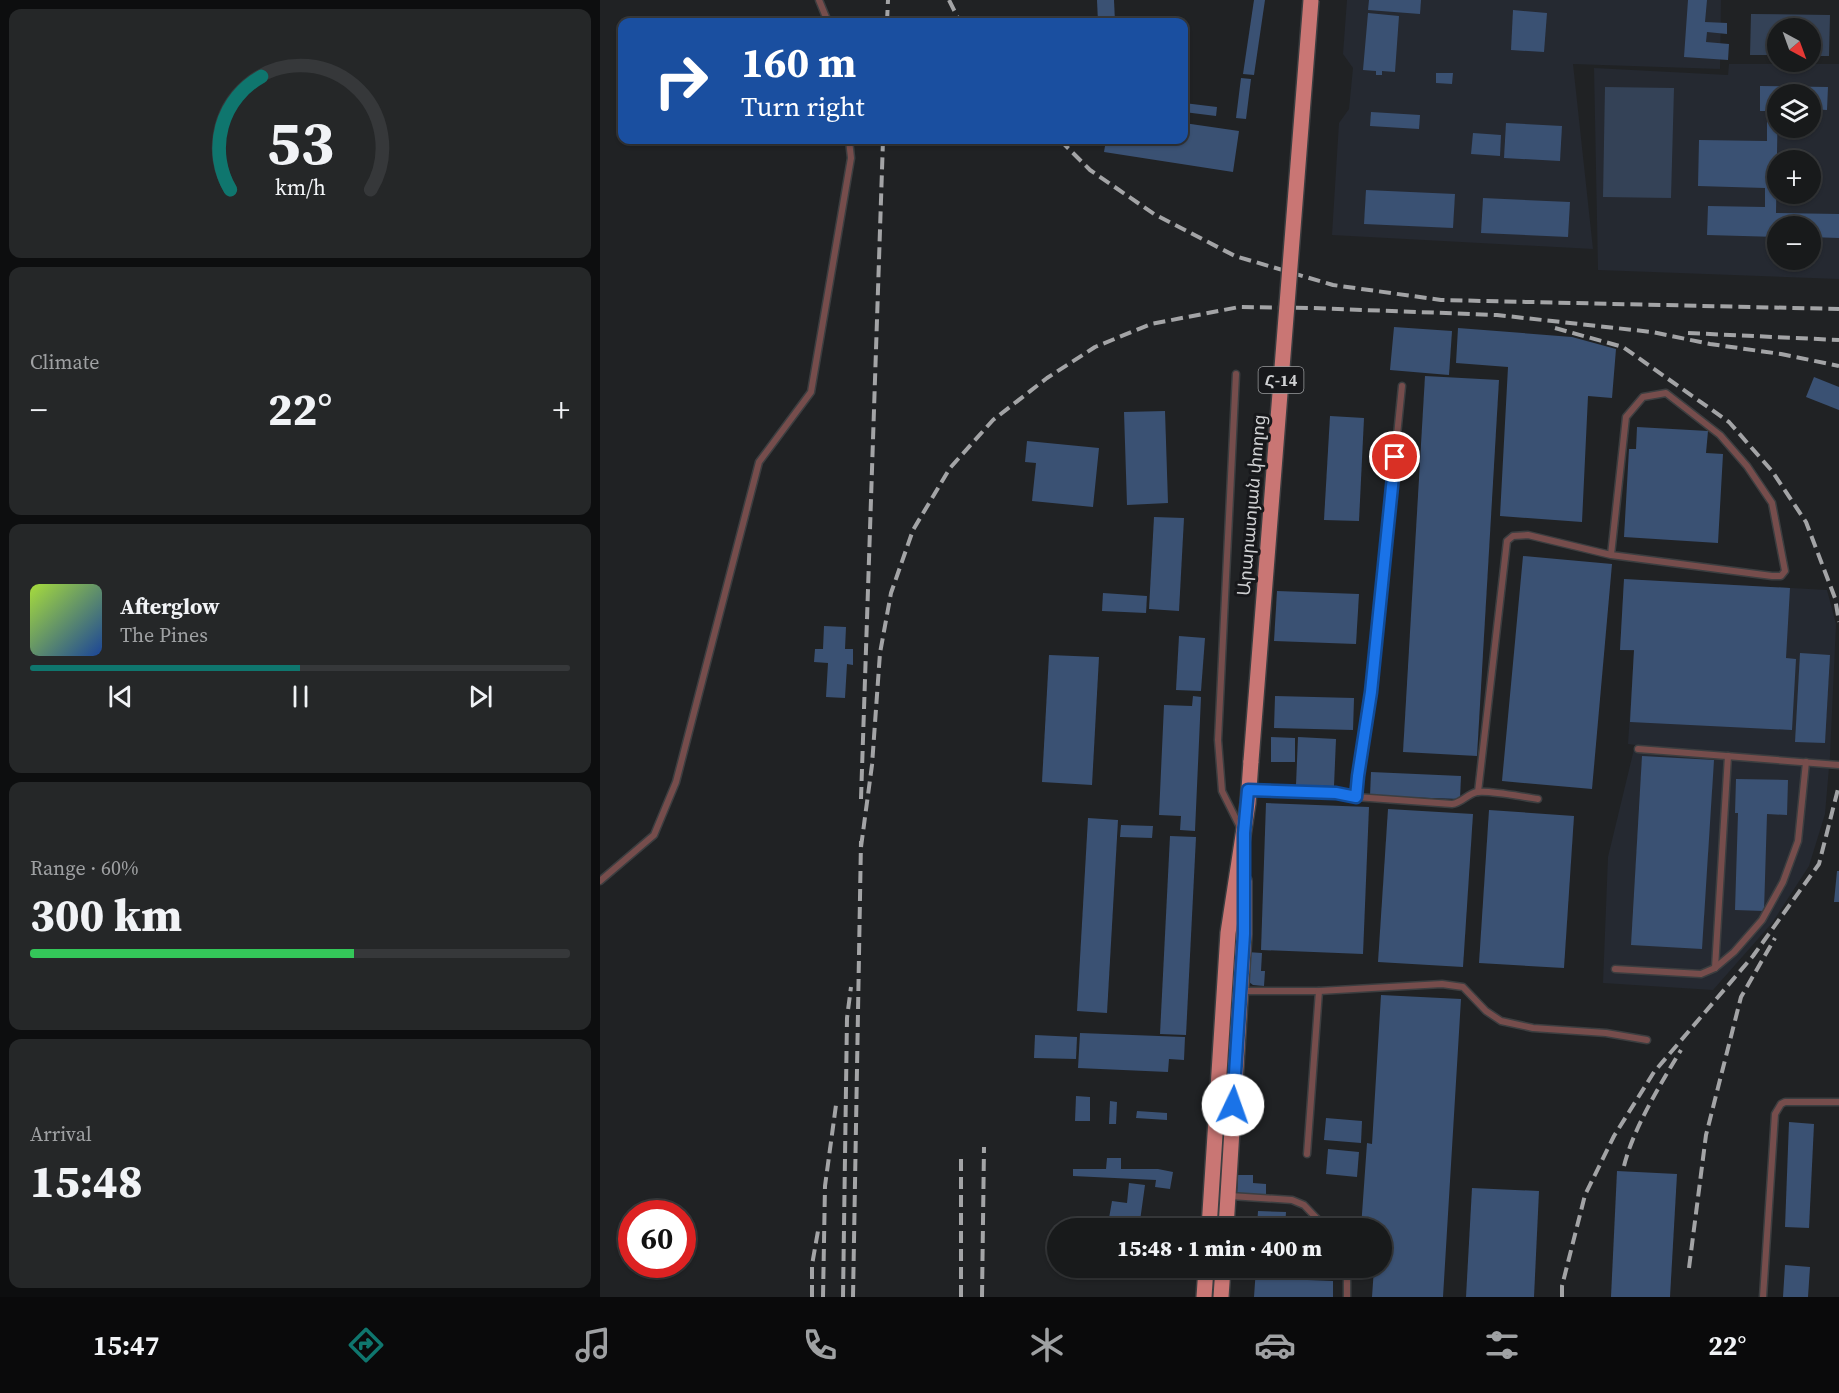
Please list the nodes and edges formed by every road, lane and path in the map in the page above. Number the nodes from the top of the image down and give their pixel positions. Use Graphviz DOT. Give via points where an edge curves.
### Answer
graph roads {
  1 [pos="819,0"];
  2 [pos="1311,0"];
  3 [pos="826,18"];
  4 [pos="849,144"];
  5 [pos="1236,374"];
  6 [pos="1402,386"];
  7 [pos="1611,555"];
  8 [pos="1638,749"];
  9 [pos="1728,756"];
  10 [pos="1806,762"];
  11 [pos="1839,765"];
  12 [pos="1248,790"];
  13 [pos="1478,792"];
  14 [pos="1356,797"];
  15 [pos="1538,799"];
  16 [pos="1244,833"];
  17 [pos="600,880"];
  18 [pos="1715,968"];
  19 [pos="1615,969"];
  20 [pos="1240,991"];
  21 [pos="1319,991"];
  22 [pos="1647,1040"];
  23 [pos="1839,1102"];
  24 [pos="1307,1154"];
  25 [pos="1228,1196"];
  26 [pos="1210,1218"];
  27 [pos="1227,1218"];
  28 [pos="1316,1218"];
  29 [pos="1205,1278"];
  30 [pos="1222,1278"];
  31 [pos="1347,1278"];
  32 [pos="1204,1297"];
  33 [pos="1221,1297"];
  34 [pos="1347,1297"];
  35 [pos="1763,1297"];
  1 -- 3 [label="lane"];
  2 -- 12 [label="main road, Արարատյան փողոց / Հ-14, bridge"];
  4 -- 17 [label="lane" via="851,158 811,392 759,462 676,782 654,835"];
  5 -- 16 [label="lane" via="1218,749 1222,791"];
  6 -- 14 [label="lane" via="1371,692"];
  7 -- 7 [label="lane" via="1626,417 1643,397 1666,393 1720,435 1772,503 1785,571 1781,576 1772,576"];
  7 -- 13 [label="lane" via="1528,535 1513,536 1507,541"];
  8 -- 9 [label="lane"];
  9 -- 10 [label="lane"];
  9 -- 18 [label="lane"];
  10 -- 11 [label="lane"];
  10 -- 18 [label="lane" via="1798,836 1783,882 1762,920"];
  12 -- 14 [label="lane"];
  12 -- 16 [label="main road, Արարատյան փողոց / Հ-14"];
  13 -- 14 [label="lane" via="1452,804"];
  13 -- 15 [label="lane"];
  16 -- 20 [label="main road, Արարատյան փողոց / Հ-14"];
  16 -- 26 [label="main road, Արարատյան փողոց / Հ-14" via="1228,933"];
  18 -- 19 [label="lane" via="1701,974"];
  20 -- 21 [label="lane"];
  20 -- 25 [label="main road, Արարատյան փողոց / Հ-14"];
  21 -- 22 [label="lane" via="1442,984 1463,987 1501,1021"];
  21 -- 24 [label="lane"];
  23 -- 35 [label="lane" via="1785,1102 1775,1114"];
  25 -- 27 [label="main road, Արարատյան փողոց / Հ-14"];
  25 -- 28 [label="lane" via="1292,1200 1304,1205"];
  29 -- 32 [label="main road"];
  30 -- 33 [label="main road"];
  31 -- 34 [label="lane"];
}
